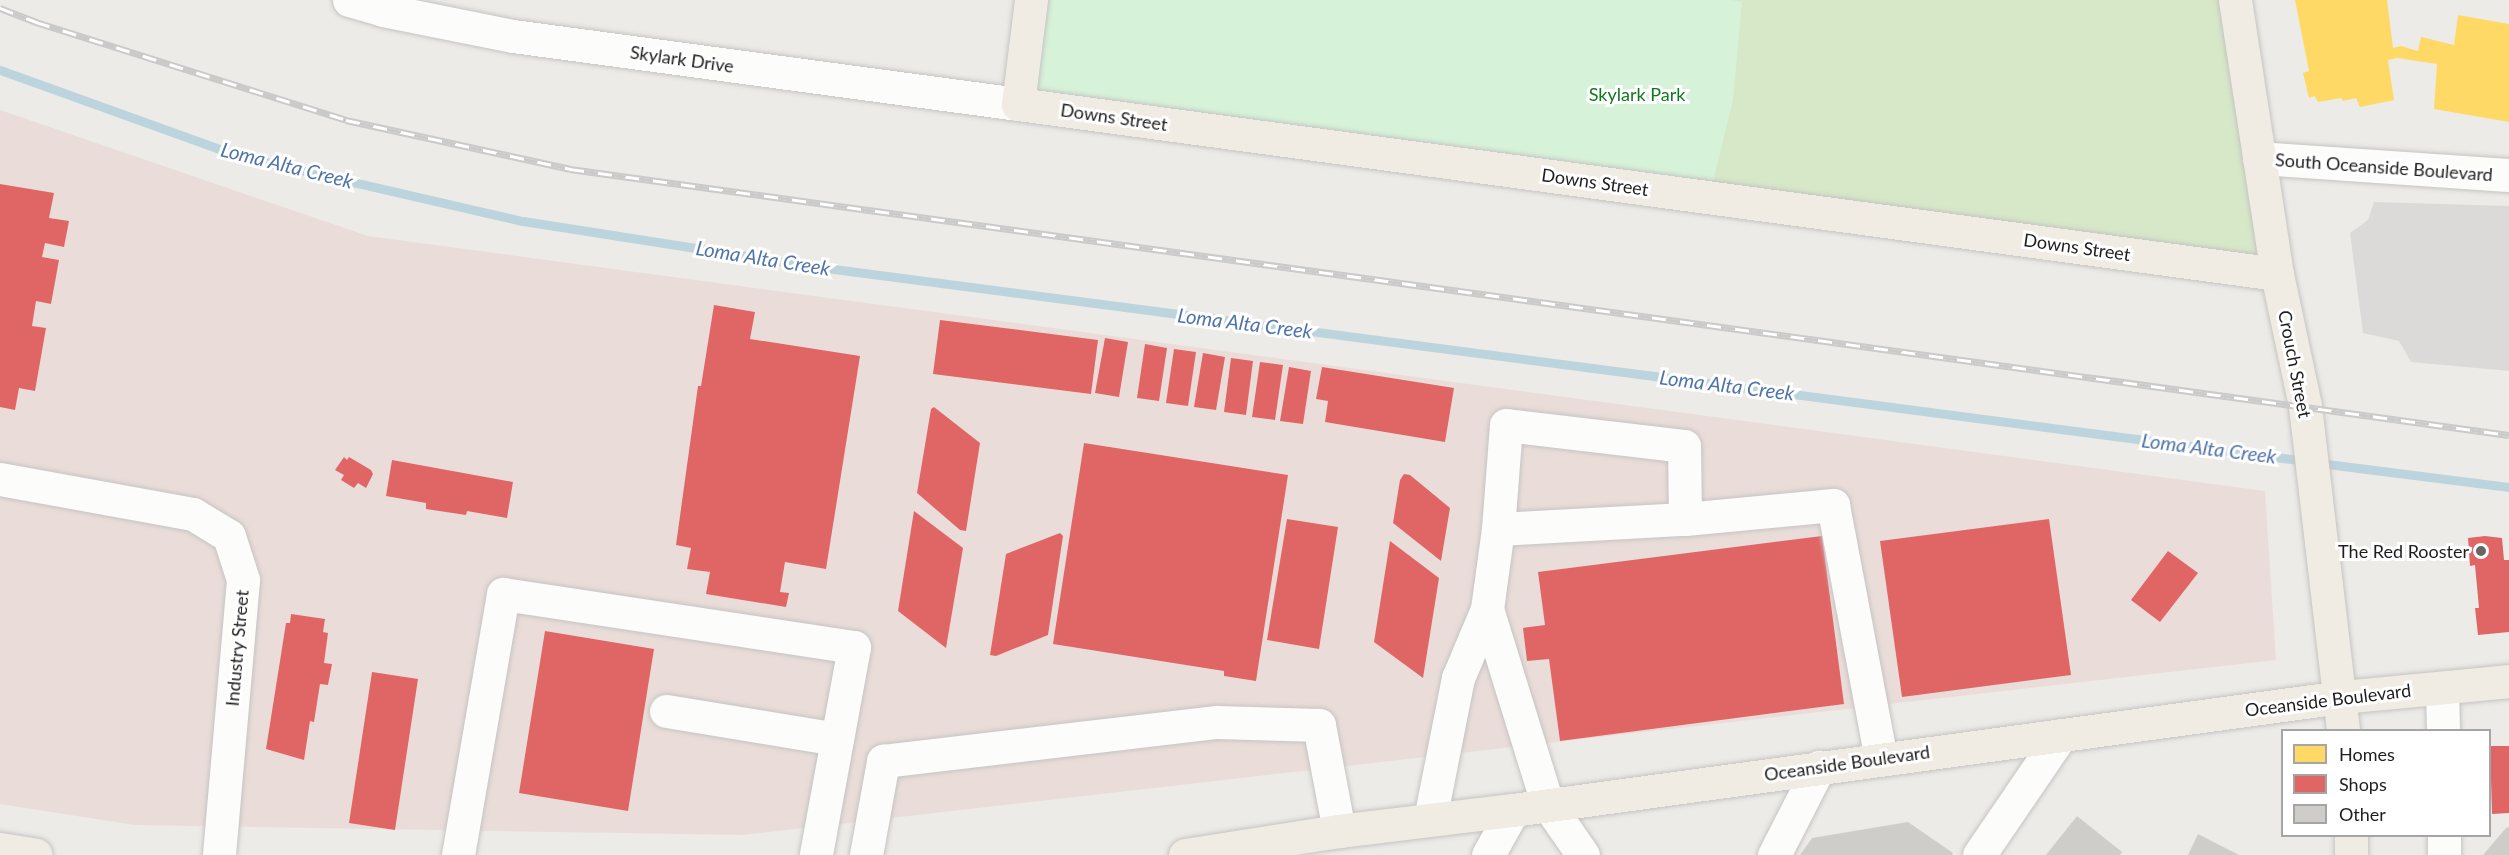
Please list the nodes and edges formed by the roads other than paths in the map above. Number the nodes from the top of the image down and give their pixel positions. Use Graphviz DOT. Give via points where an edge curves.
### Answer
graph roads {
  1 [pos="349,0"];
  2 [pos="1031,0"];
  3 [pos="2235,0"];
  4 [pos="1018,104"];
  5 [pos="2259,158"];
  6 [pos="2509,175"];
  7 [pos="2277,274"];
  8 [pos="0,478"];
  9 [pos="1685,519"];
  10 [pos="1498,529"];
  11 [pos="1487,609"];
  12 [pos="2509,681"];
  13 [pos="2442,688"];
  14 [pos="2341,697"];
  15 [pos="666,711"];
  16 [pos="2343,729"];
  17 [pos="2443,729"];
  18 [pos="2061,735"];
  19 [pos="837,739"];
  20 [pos="1881,759"];
  21 [pos="1819,767"];
  22 [pos="1547,803"];
  23 [pos="1513,810"];
  24 [pos="1430,819"];
  25 [pos="1339,831"];
  26 [pos="2351,837"];
  27 [pos="2444,837"];
  28 [pos="0,849"];
  29 [pos="36,855"];
  30 [pos="219,855"];
  31 [pos="458,855"];
  32 [pos="816,855"];
  33 [pos="866,855"];
  34 [pos="1185,855"];
  35 [pos="1488,855"];
  36 [pos="1583,855"];
  37 [pos="1774,855"];
  38 [pos="1979,855"];
  39 [pos="2351,855"];
  40 [pos="2444,855"];
  1 -- 4 [label="street, Skylark Drive" via="513,36"];
  2 -- 4 [label="main road"];
  3 -- 5 [label="main road, Crouch Street"];
  4 -- 7 [label="main road, Downs Street"];
  5 -- 6 [label="street, South Oceanside Boulevard"];
  5 -- 7 [label="main road, Crouch Street"];
  7 -- 14 [label="main road, Crouch Street" via="2309,440"];
  8 -- 30 [label="street, Industry Street" via="193,514 229,536 243,580"];
  9 -- 10 [label="street"];
  9 -- 10 [label="street" via="1684,446 1506,425"];
  9 -- 20 [label="street" via="1833,505"];
  10 -- 11 [label="street"];
  11 -- 22 [label="street"];
  11 -- 24 [label="street" via="1458,678"];
  12 -- 13 [label="main road, Oceanside Boulevard"];
  13 -- 14 [label="main road, Oceanside Boulevard"];
  13 -- 17 [label="street"];
  14 -- 16 [label="main road, Crouch Street"];
  14 -- 18 [label="main road, Oceanside Boulevard"];
  15 -- 19 [label="street"];
  18 -- 20 [label="main road, Oceanside Boulevard"];
  18 -- 38 [label="street"];
  19 -- 31 [label="street" via="854,647 503,594"];
  19 -- 32 [label="street"];
  20 -- 21 [label="main road, Oceanside Boulevard"];
  21 -- 22 [label="main road, Oceanside Boulevard"];
  21 -- 37 [label="street"];
  22 -- 23 [label="main road, Oceanside Boulevard"];
  22 -- 36 [label="street"];
  23 -- 24 [label="main road, Oceanside Boulevard"];
  23 -- 35 [label="street"];
  24 -- 25 [label="main road, Oceanside Boulevard"];
  25 -- 33 [label="street" via="1319,725 1216,722 883,761"];
  25 -- 34 [label="main road, Oceanside Boulevard"];
  26 -- 39 [label="main road"];
  27 -- 40 [label="street"];
  28 -- 29 [label="main road"];
}
